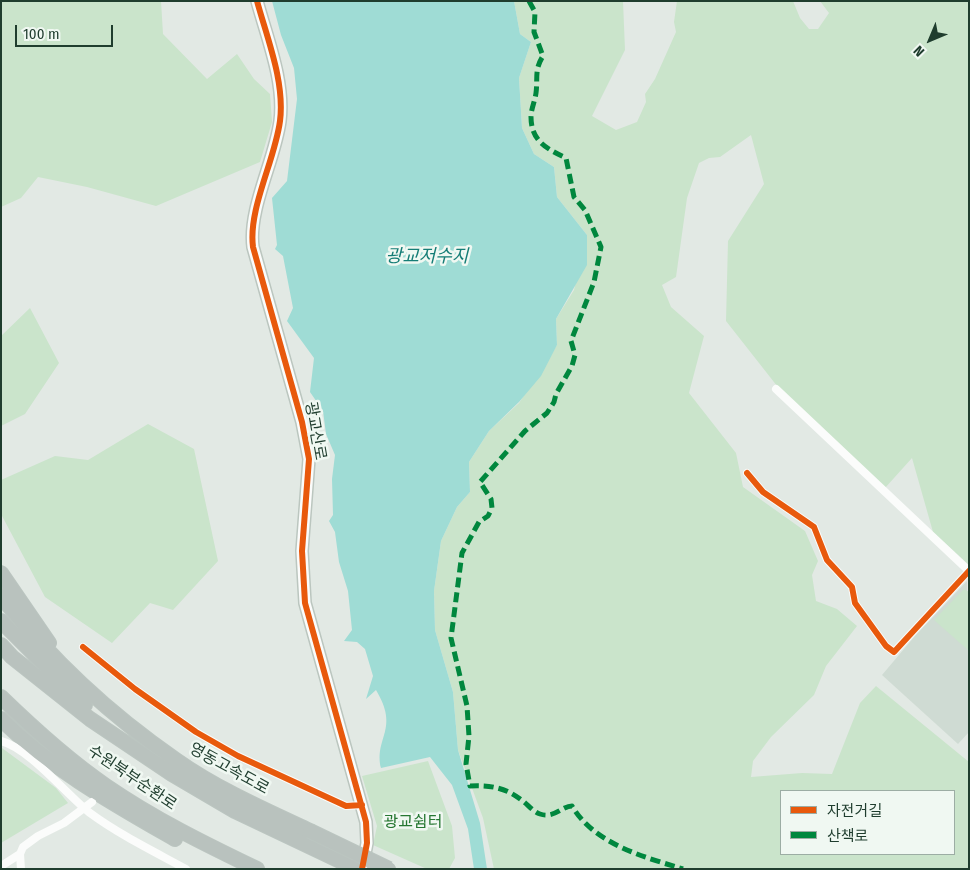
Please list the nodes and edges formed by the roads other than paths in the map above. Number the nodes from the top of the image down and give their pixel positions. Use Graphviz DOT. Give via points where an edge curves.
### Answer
graph roads {
  1 [pos="257,1"];
  2 [pos="776,389"];
  3 [pos="746,473"];
  4 [pos="969,571"];
  5 [pos="1,573"];
  6 [pos="1,596"];
  7 [pos="1,621"];
  8 [pos="1,645"];
  9 [pos="83,647"];
  10 [pos="69,672"];
  11 [pos="1,696"];
  12 [pos="4,722"];
  13 [pos="1,741"];
  14 [pos="172,774"];
  15 [pos="92,802"];
  16 [pos="362,805"];
  17 [pos="84,808"];
  18 [pos="20,854"];
  19 [pos="1,866"];
  20 [pos="21,869"];
  21 [pos="186,869"];
  22 [pos="236,869"];
  23 [pos="257,869"];
  24 [pos="357,869"];
  25 [pos="362,869"];
  26 [pos="389,869"];
  1 -- 16 [label="street, 광교산로" via="275,70 280,119 254,222 252,247 308,447 302,551 305,603"];
  2 -- 4 [label="street"];
  3 -- 4 [label="street" via="763,492 814,527 827,560 852,587 855,603 886,646 894,652"];
  5 -- 10 [label="highway, 영동고속도로"];
  6 -- 10 [label="highway, 영동고속도로" via="33,636"];
  7 -- 14 [label="highway, 영동고속도로" via="120,738"];
  8 -- 14 [label="highway, 영동고속도로" via="90,719"];
  9 -- 16 [label="street" via="167,713 238,756 346,806"];
  10 -- 26 [label="highway, 영동고속도로, bridge" via="104,706 177,761 242,799"];
  11 -- 23 [label="highway, 수원북부순환로" via="28,723 106,786 187,835"];
  12 -- 22 [label="highway, 수원북부순환로" via="44,756 99,795"];
  13 -- 17 [label="street" via="41,768"];
  14 -- 24 [label="highway, 영동고속도로" via="235,811"];
  15 -- 17 [label="street"];
  16 -- 25 [label="street, 광교산로" via="367,836"];
  17 -- 18 [label="street" via="38,836"];
  17 -- 21 [label="street"];
  18 -- 19 [label="street"];
  18 -- 20 [label="street"];
}
